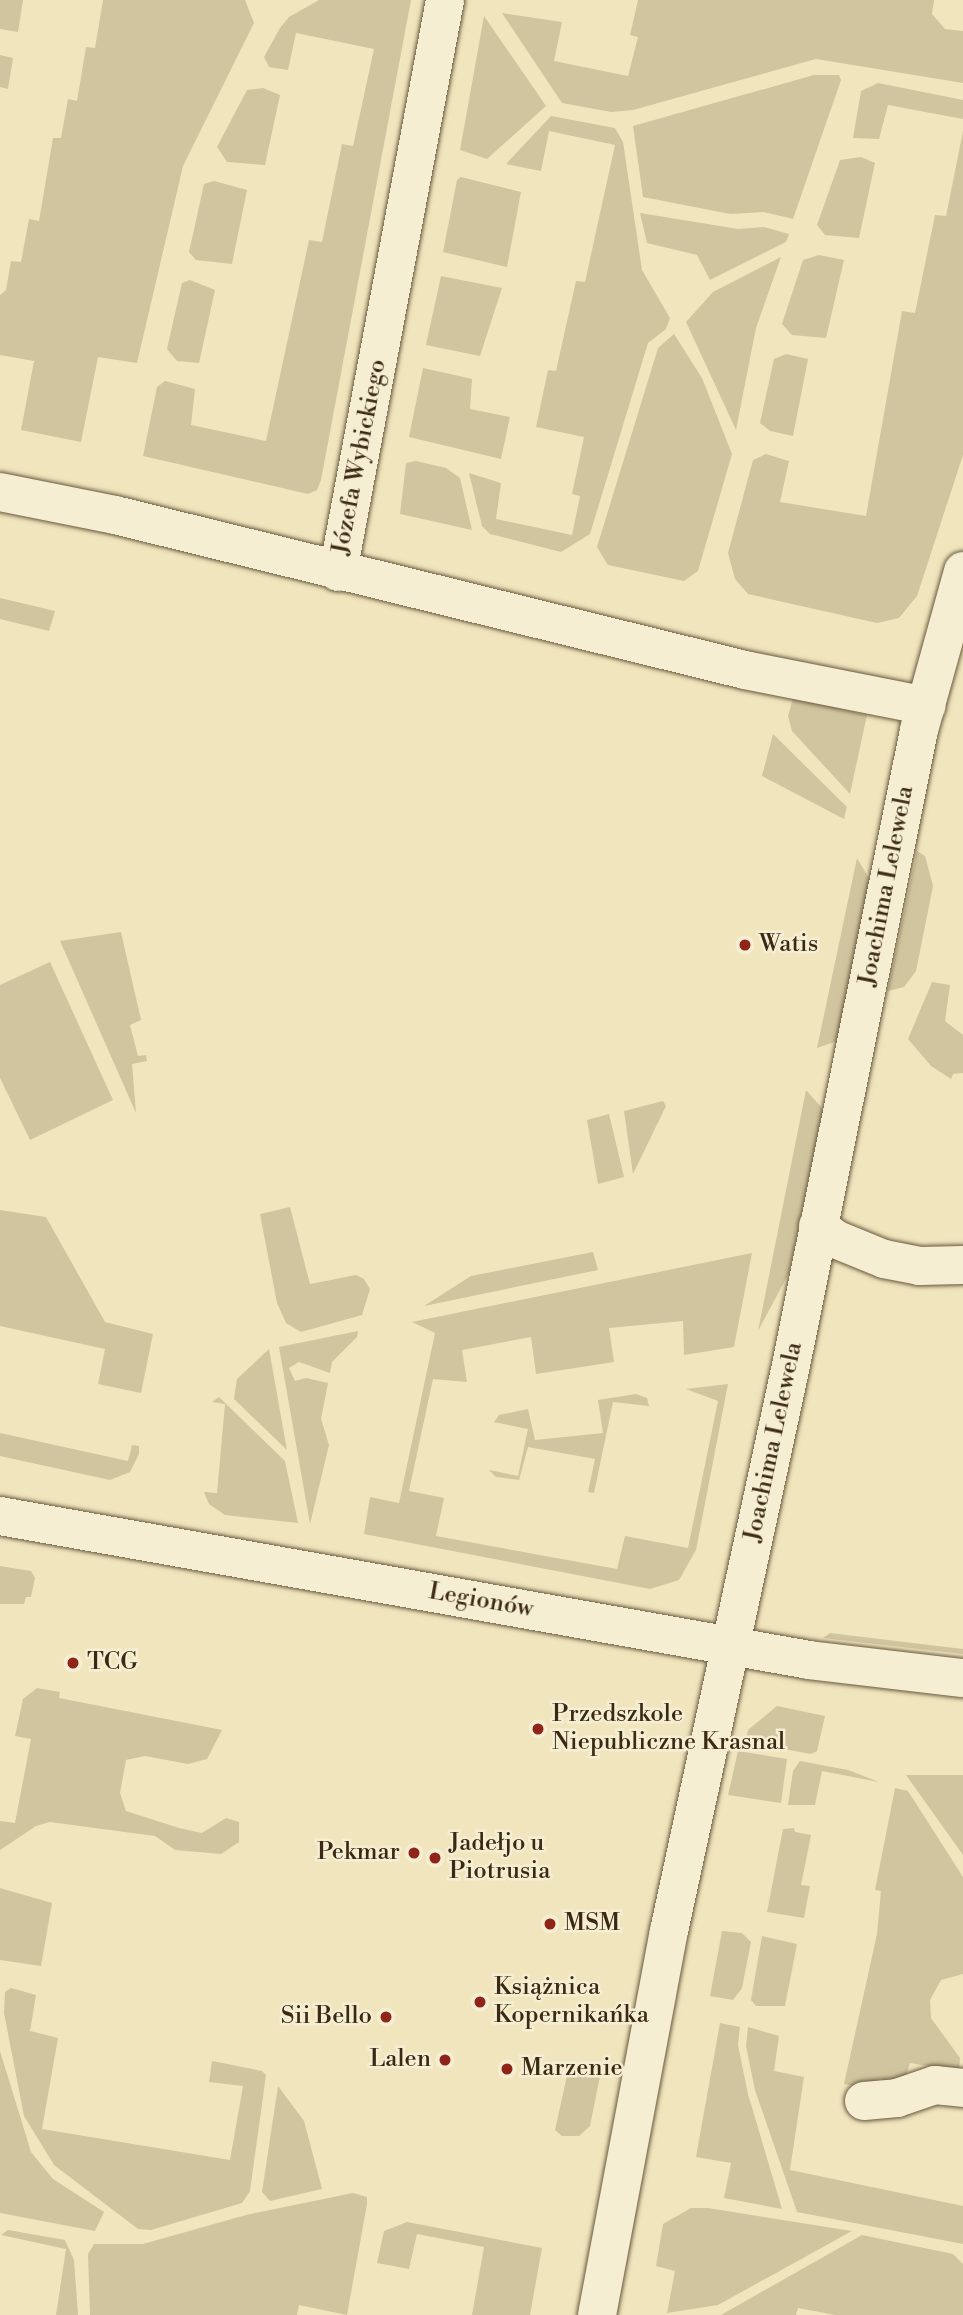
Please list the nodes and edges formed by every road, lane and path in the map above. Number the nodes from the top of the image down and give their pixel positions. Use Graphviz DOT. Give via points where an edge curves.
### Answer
graph roads {
  1 [pos="445,0"];
  2 [pos="0,492"];
  3 [pos="963,571"];
  4 [pos="338,572"];
  5 [pos="926,706"];
  6 [pos="818,1226"];
  7 [pos="963,1265"];
  8 [pos="0,1516"];
  9 [pos="730,1646"];
  10 [pos="963,1678"];
  11 [pos="963,2088"];
  12 [pos="864,2101"];
  13 [pos="597,2315"];
  1 -- 4 [label="street, Józefa Wybickiego"];
  2 -- 4 [label="street, Józefa Wybickiego" via="114,515"];
  3 -- 5 [label="street, Joachima Lelewela"];
  4 -- 5 [label="street" via="745,670"];
  5 -- 6 [label="street, Joachima Lelewela"];
  6 -- 7 [label="street" via="835,1239 884,1259 919,1266"];
  6 -- 9 [label="street, Joachima Lelewela"];
  8 -- 9 [label="street, Legionów"];
  9 -- 10 [label="street, Legionów"];
  9 -- 13 [label="street, Joachima Lelewela" via="669,1931"];
  11 -- 12 [label="street" via="935,2085"];
}
